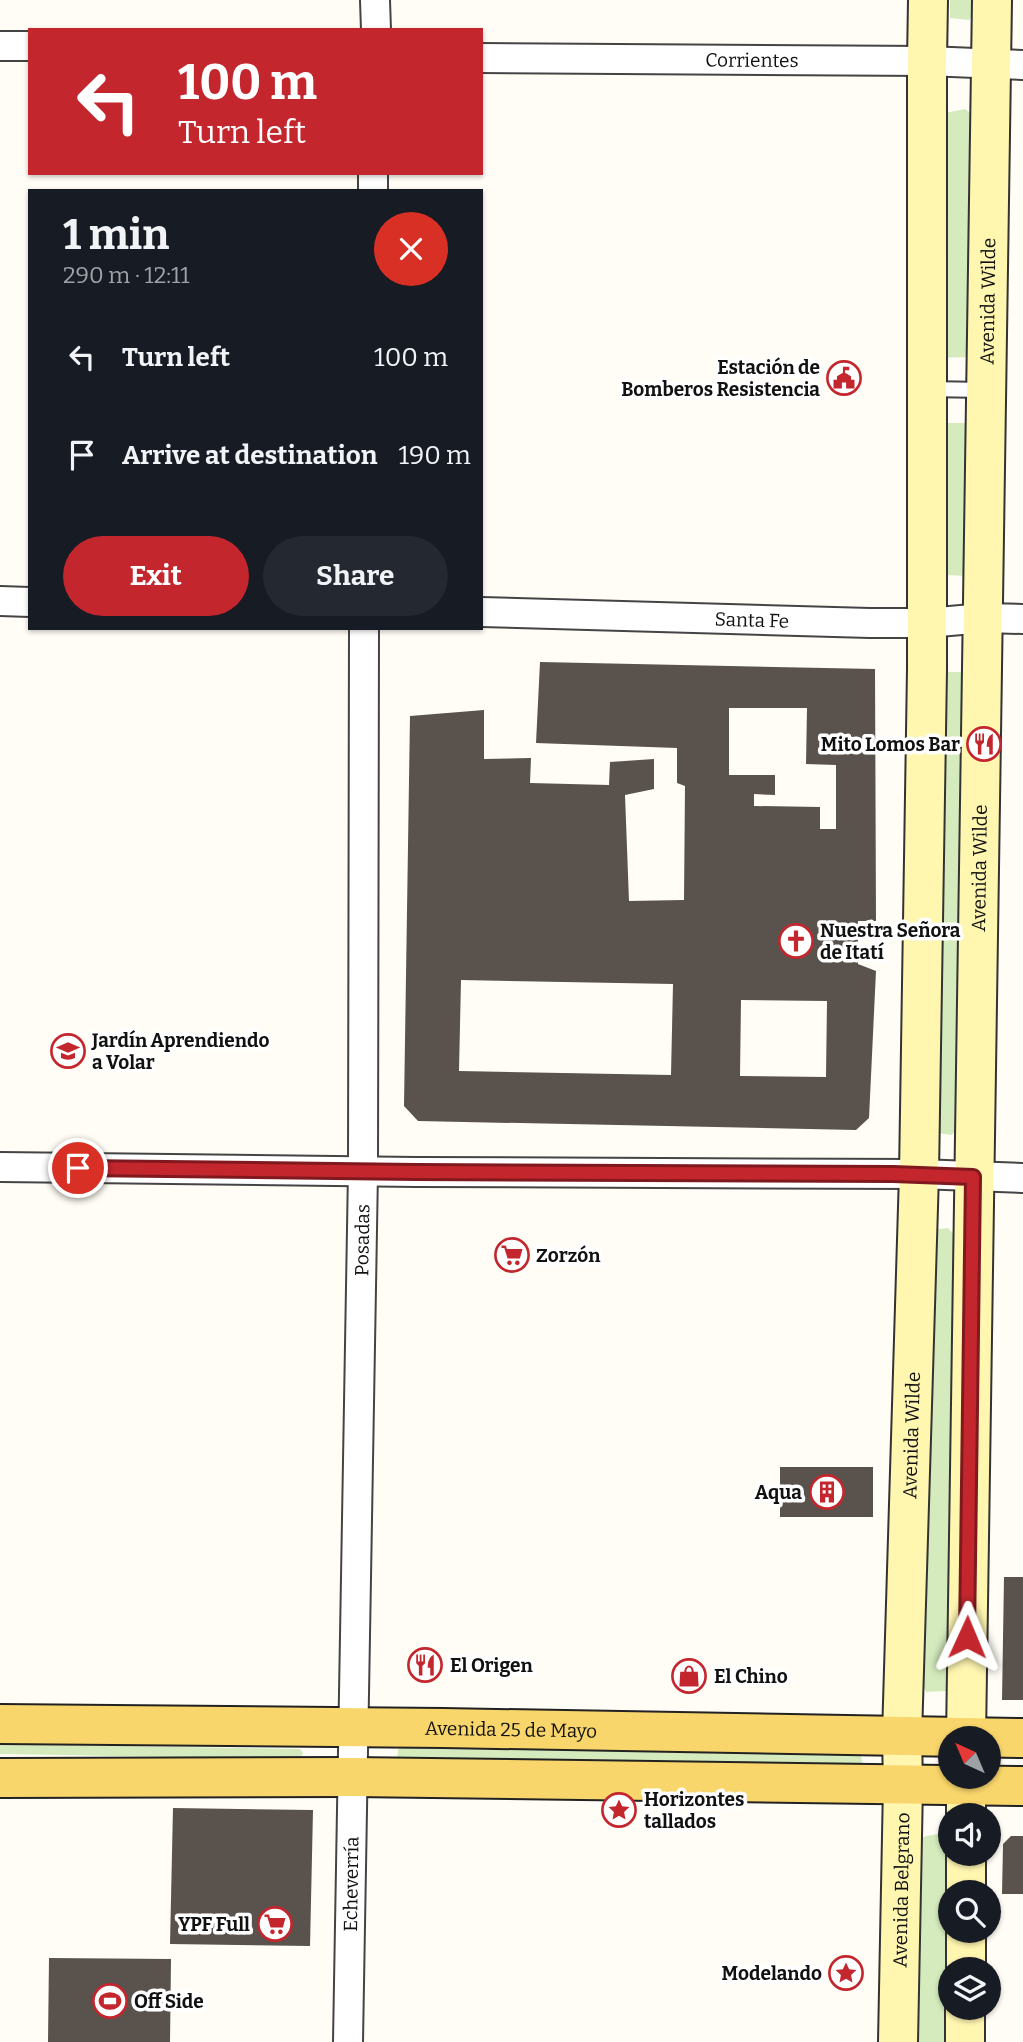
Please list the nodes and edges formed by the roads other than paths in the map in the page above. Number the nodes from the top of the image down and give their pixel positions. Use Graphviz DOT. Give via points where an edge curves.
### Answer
graph roads {
  1 [pos="375,0"];
  2 [pos="929,0"];
  3 [pos="992,0"];
  4 [pos="376,28"];
  5 [pos="0,46"];
  6 [pos="28,47"];
  7 [pos="483,58"];
  8 [pos="927,61"];
  9 [pos="1007,64"];
  10 [pos="926,389"];
  11 [pos="986,390"];
  12 [pos="0,601"];
  13 [pos="28,601"];
  14 [pos="483,612"];
  15 [pos="984,618"];
  16 [pos="1023,619"];
  17 [pos="928,624"];
  18 [pos="363,630"];
  19 [pos="0,1167"];
  20 [pos="363,1171"];
  21 [pos="919,1174"];
  22 [pos="973,1177"];
  23 [pos="1023,1178"];
  24 [pos="0,1724"];
  25 [pos="966,1726"];
  26 [pos="354,1727"];
  27 [pos="902,1736"];
  28 [pos="938,1737"];
  29 [pos="1001,1738"];
  30 [pos="1023,1738"];
  31 [pos="353,1777"];
  32 [pos="0,1779"];
  33 [pos="904,1785"];
  34 [pos="1023,1786"];
  35 [pos="966,1792"];
  36 [pos="965,2020"];
  37 [pos="348,2042"];
  38 [pos="898,2042"];
  39 [pos="965,2042"];
  1 -- 4 [label="street"];
  2 -- 8 [label="main road, Avenida Wilde"];
  3 -- 9 [label="main road, Avenida Wilde"];
  5 -- 6 [label="street"];
  7 -- 8 [label="street, Corrientes"];
  8 -- 9 [label="street, Corrientes"];
  8 -- 10 [label="main road, Avenida Wilde"];
  9 -- 11 [label="main road, Avenida Wilde"];
  10 -- 11 [label="lane"];
  10 -- 17 [label="main road, Avenida Wilde"];
  11 -- 15 [label="main road, Avenida Wilde"];
  12 -- 13 [label="street"];
  14 -- 17 [label="street, Santa Fe"];
  15 -- 16 [label="street, Santa Fe"];
  15 -- 17 [label="street, Santa Fe"];
  15 -- 22 [label="main road, Avenida Wilde"];
  17 -- 21 [label="main road, Avenida Wilde"];
  18 -- 20 [label="street, Posadas"];
  19 -- 20 [label="street"];
  20 -- 21 [label="street"];
  20 -- 26 [label="street, Posadas"];
  21 -- 22 [label="street"];
  21 -- 27 [label="main road, Avenida Wilde"];
  22 -- 23 [label="street"];
  22 -- 25 [label="main road, Avenida Wilde"];
  24 -- 26 [label="main road, Avenida 25 de Mayo"];
  26 -- 27 [label="main road, Avenida 25 de Mayo"];
  26 -- 31 [label="street, Echeverría"];
  27 -- 28 [label="main road, Avenida 25 de Mayo"];
  27 -- 33 [label="main road, Avenida Belgrano"];
  29 -- 30 [label="main road, Avenida 25 de Mayo"];
  31 -- 32 [label="main road"];
  31 -- 33 [label="main road"];
  31 -- 37 [label="street, Echeverría"];
  33 -- 35 [label="main road"];
  33 -- 38 [label="main road, Avenida Belgrano"];
  34 -- 35 [label="main road"];
  36 -- 39 [label="main road"];
}
